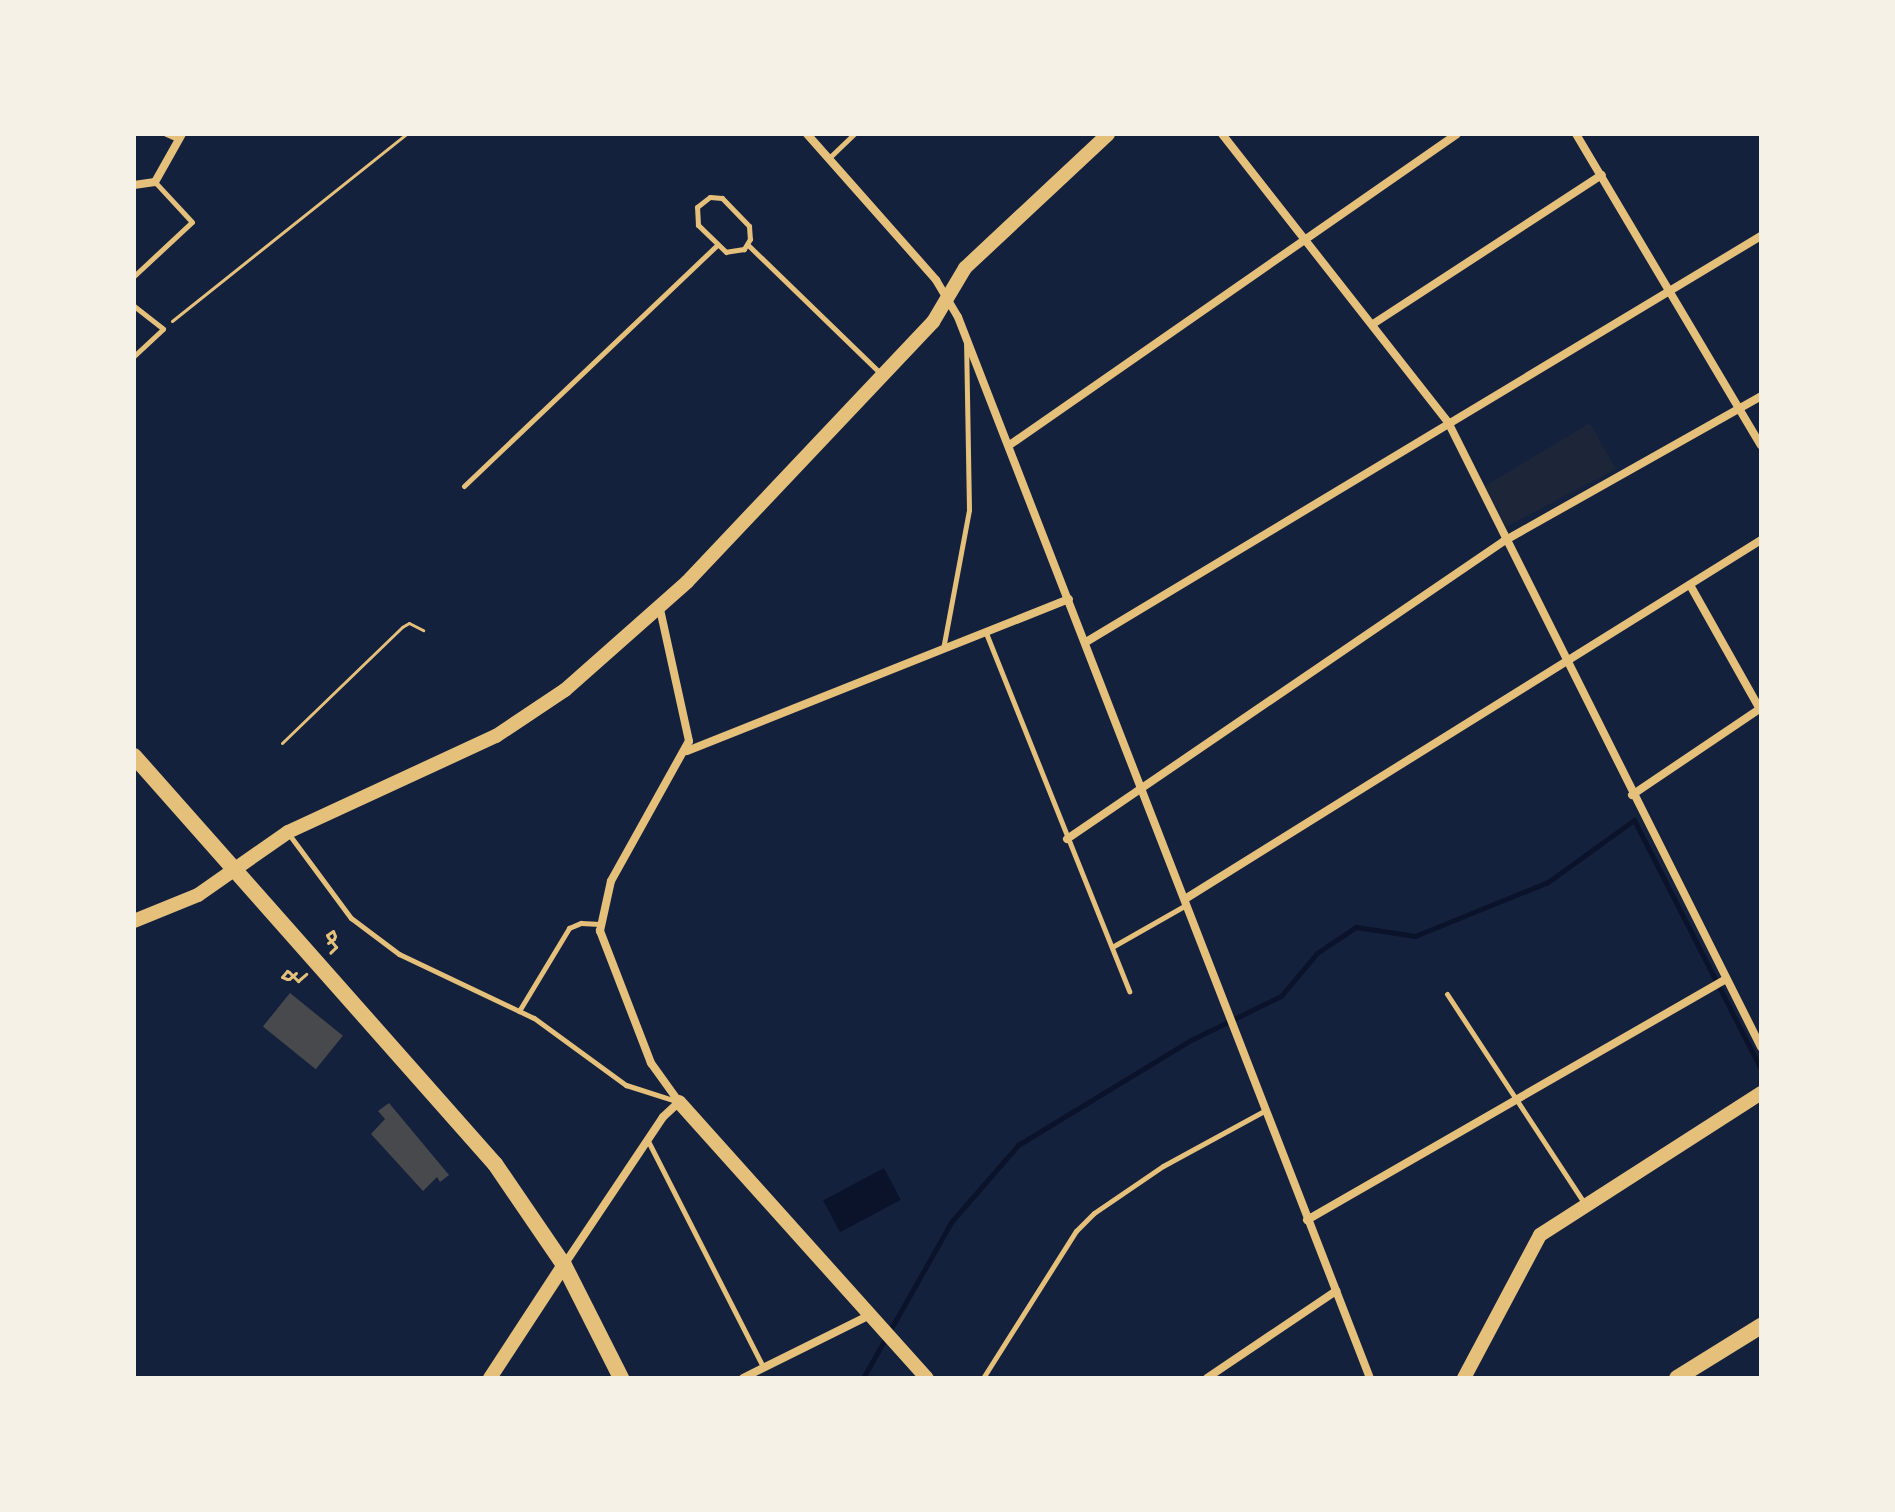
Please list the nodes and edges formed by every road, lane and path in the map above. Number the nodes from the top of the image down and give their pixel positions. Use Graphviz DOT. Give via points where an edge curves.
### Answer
graph roads {
  1 [pos="166,134"];
  2 [pos="406,134"];
  3 [pos="807,134"];
  4 [pos="854,134"];
  5 [pos="1108,134"];
  6 [pos="1222,134"];
  7 [pos="1457,134"];
  8 [pos="1576,134"];
  9 [pos="180,137"];
  10 [pos="829,158"];
  11 [pos="1602,175"];
  12 [pos="155,182"];
  13 [pos="134,185"];
  14 [pos="1761,236"];
  15 [pos="1307,238"];
  16 [pos="717,245"];
  17 [pos="748,245"];
  18 [pos="134,276"];
  19 [pos="1672,289"];
  20 [pos="948,297"];
  21 [pos="134,306"];
  22 [pos="1373,324"];
  23 [pos="163,329"];
  24 [pos="967,337"];
  25 [pos="134,356"];
  26 [pos="883,375"];
  27 [pos="1761,396"];
  28 [pos="1740,408"];
  29 [pos="1449,424"];
  30 [pos="1011,444"];
  31 [pos="1761,445"];
  32 [pos="464,486"];
  33 [pos="1761,540"];
  34 [pos="1504,541"];
  35 [pos="1690,585"];
  36 [pos="1069,599"];
  37 [pos="659,605"];
  38 [pos="423,630"];
  39 [pos="986,632"];
  40 [pos="1086,642"];
  41 [pos="943,649"];
  42 [pos="1566,664"];
  43 [pos="1760,709"];
  44 [pos="282,743"];
  45 [pos="687,751"];
  46 [pos="134,756"];
  47 [pos="1141,788"];
  48 [pos="1632,795"];
  49 [pos="288,832"];
  50 [pos="1067,839"];
  51 [pos="232,870"];
  52 [pos="1186,902"];
  53 [pos="134,921"];
  54 [pos="600,924"];
  55 [pos="328,943"];
  56 [pos="336,947"];
  57 [pos="1112,947"];
  58 [pos="296,973"];
  59 [pos="1725,980"];
  60 [pos="298,981"];
  61 [pos="1129,991"];
  62 [pos="1447,994"];
  63 [pos="519,1011"];
  64 [pos="1761,1047"];
  65 [pos="1761,1093"];
  66 [pos="1516,1100"];
  67 [pos="679,1102"];
  68 [pos="1264,1111"];
  69 [pos="647,1140"];
  70 [pos="1585,1205"];
  71 [pos="1307,1220"];
  72 [pos="564,1265"];
  73 [pos="1336,1291"];
  74 [pos="875,1319"];
  75 [pos="1761,1326"];
  76 [pos="763,1368"];
  77 [pos="490,1378"];
  78 [pos="621,1378"];
  79 [pos="743,1378"];
  80 [pos="927,1378"];
  81 [pos="983,1378"];
  82 [pos="1207,1378"];
  83 [pos="1370,1378"];
  84 [pos="1464,1378"];
  85 [pos="1677,1378"];
  1 -- 9 [label="lane"];
  2 -- 23 [label="path"];
  3 -- 10 [label="street"];
  4 -- 10 [label="lane"];
  5 -- 20 [label="street" via="965,268"];
  6 -- 15 [label="street"];
  7 -- 15 [label="street"];
  8 -- 11 [label="street"];
  9 -- 12 [label="street"];
  10 -- 20 [label="street"];
  11 -- 19 [label="street"];
  11 -- 22 [label="street"];
  12 -- 13 [label="street"];
  12 -- 18 [label="lane" via="192,222"];
  14 -- 19 [label="street"];
  15 -- 22 [label="street"];
  15 -- 30 [label="street"];
  16 -- 17 [label="lane" via="732,253"];
  16 -- 17 [label="lane" via="696,219 697,207 710,197 722,198 749,226"];
  16 -- 32 [label="lane"];
  17 -- 26 [label="lane"];
  19 -- 28 [label="street"];
  19 -- 29 [label="street"];
  20 -- 24 [label="street"];
  20 -- 26 [label="street" via="933,322"];
  21 -- 23 [label="lane"];
  22 -- 29 [label="street"];
  23 -- 25 [label="lane"];
  24 -- 30 [label="street"];
  24 -- 41 [label="lane" via="969,510"];
  26 -- 37 [label="street" via="687,582"];
  27 -- 28 [label="street"];
  28 -- 31 [label="street"];
  28 -- 34 [label="street"];
  29 -- 34 [label="street"];
  29 -- 40 [label="street"];
  30 -- 36 [label="street"];
  33 -- 35 [label="street"];
  34 -- 42 [label="street"];
  34 -- 47 [label="street"];
  35 -- 42 [label="street"];
  35 -- 43 [label="street"];
  36 -- 39 [label="street"];
  36 -- 40 [label="street"];
  37 -- 45 [label="street" via="689,728"];
  37 -- 49 [label="street" via="565,690 519,723 412,779"];
  38 -- 44 [label="path" via="409,623 402,627"];
  39 -- 41 [label="street"];
  39 -- 50 [label="lane"];
  40 -- 47 [label="street"];
  41 -- 45 [label="street"];
  42 -- 48 [label="street"];
  42 -- 52 [label="street"];
  43 -- 48 [label="street"];
  45 -- 54 [label="street" via="611,881"];
  46 -- 51 [label="main road"];
  47 -- 50 [label="street"];
  47 -- 52 [label="street"];
  48 -- 59 [label="street"];
  49 -- 51 [label="street"];
  49 -- 63 [label="lane" via="357,923 399,954"];
  50 -- 57 [label="lane"];
  51 -- 53 [label="street" via="179,905"];
  51 -- 72 [label="main road" via="470,1132"];
  52 -- 57 [label="lane"];
  52 -- 68 [label="street"];
  54 -- 63 [label="lane" via="569,928"];
  54 -- 67 [label="street" via="606,953 651,1063"];
  55 -- 56 [label="path" via="334,939 333,931 327,933"];
  57 -- 61 [label="lane"];
  58 -- 60 [label="path" via="289,979 283,973"];
  59 -- 64 [label="street"];
  59 -- 66 [label="street"];
  62 -- 66 [label="lane"];
  63 -- 67 [label="lane" via="626,1085"];
  65 -- 70 [label="street"];
  66 -- 70 [label="lane"];
  66 -- 71 [label="street"];
  67 -- 69 [label="street"];
  67 -- 74 [label="street"];
  68 -- 71 [label="street"];
  68 -- 81 [label="lane" via="1163,1166 1094,1213 1076,1231"];
  69 -- 72 [label="street"];
  69 -- 76 [label="lane"];
  70 -- 84 [label="street" via="1540,1235 1522,1259"];
  71 -- 73 [label="street"];
  72 -- 77 [label="street"];
  72 -- 78 [label="main road"];
  73 -- 82 [label="street"];
  73 -- 83 [label="street"];
  74 -- 76 [label="street"];
  74 -- 80 [label="street"];
  75 -- 85 [label="main road"];
  76 -- 79 [label="street"];
}
